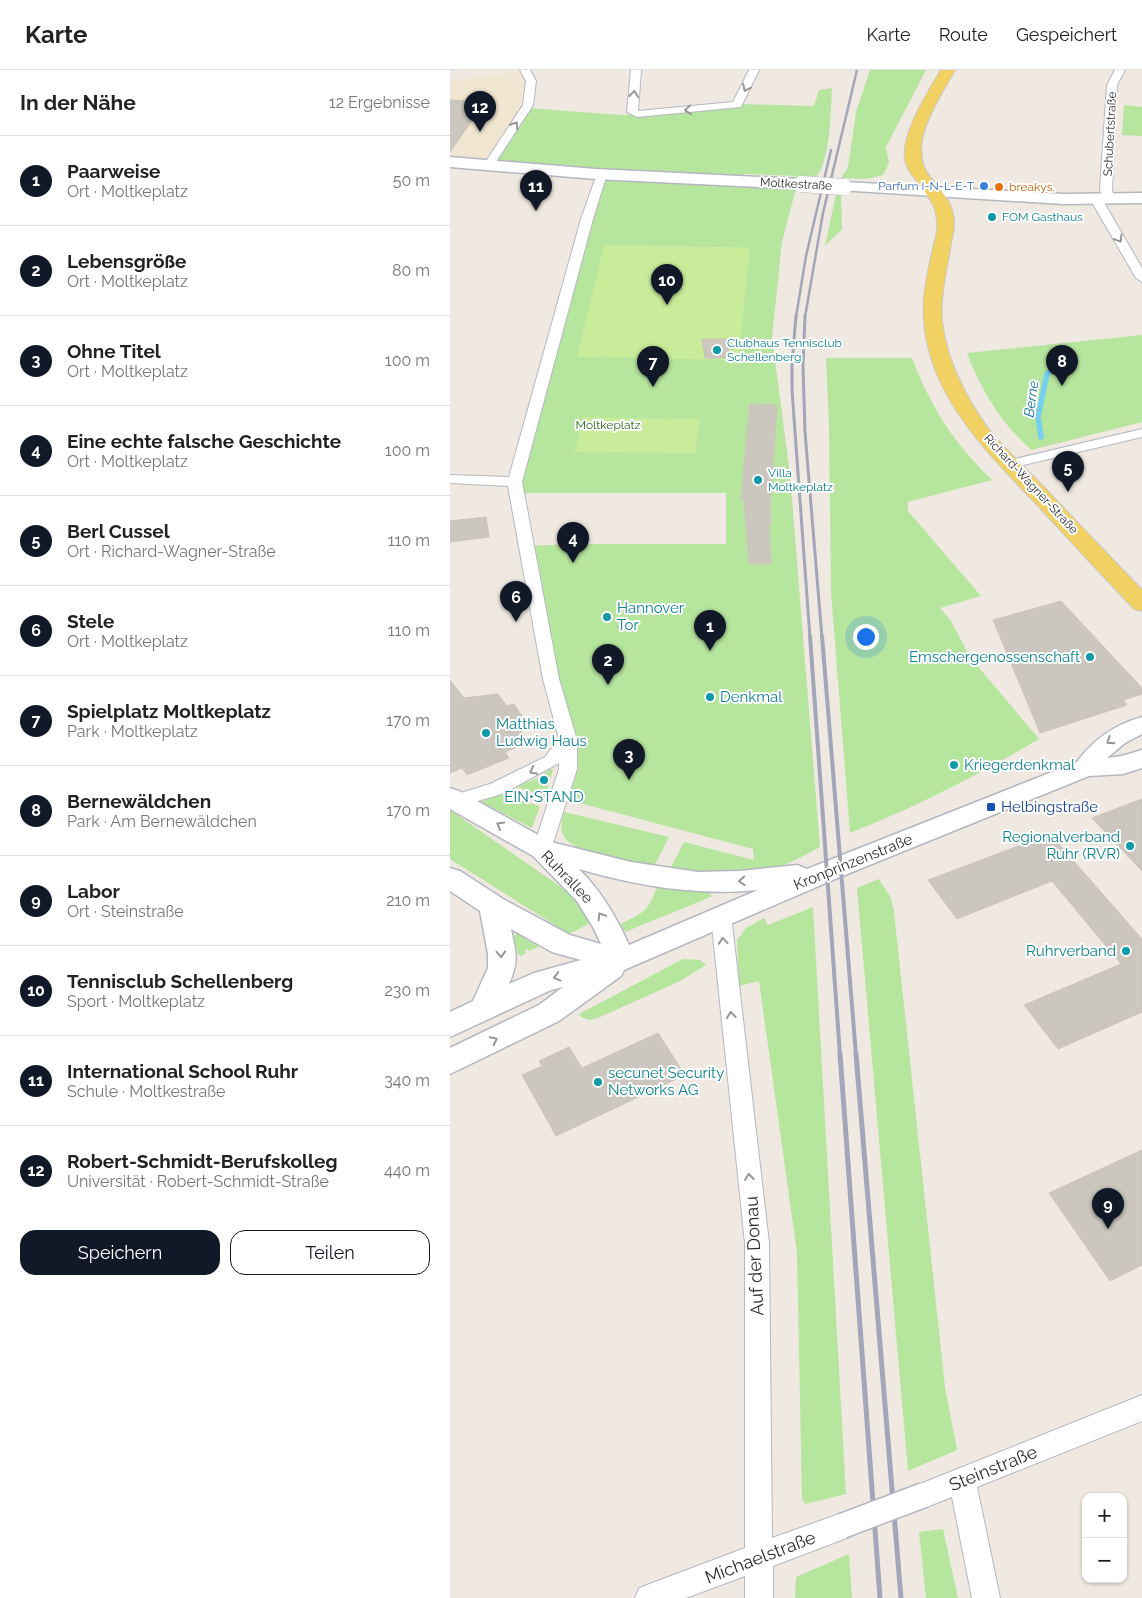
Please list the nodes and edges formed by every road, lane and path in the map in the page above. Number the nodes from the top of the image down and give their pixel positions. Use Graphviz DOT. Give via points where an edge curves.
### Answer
graph roads {
  1 [pos="525,70"];
  2 [pos="636,70"];
  3 [pos="754,70"];
  4 [pos="948,70"];
  5 [pos="1120,70"];
  6 [pos="450,162"];
  7 [pos="488,166"];
  8 [pos="916,167"];
  9 [pos="602,174"];
  10 [pos="868,188"];
  11 [pos="936,192"];
  12 [pos="987,195"];
  13 [pos="1142,198"];
  14 [pos="1102,199"];
  15 [pos="945,213"];
  16 [pos="1142,278"];
  17 [pos="1142,433"];
  18 [pos="1010,464"];
  19 [pos="450,479"];
  20 [pos="515,482"];
  21 [pos="1142,604"];
  22 [pos="1142,725"];
  23 [pos="568,740"];
  24 [pos="1142,759"];
  25 [pos="1086,768"];
  26 [pos="454,799"];
  27 [pos="542,849"];
  28 [pos="825,872"];
  29 [pos="450,878"];
  30 [pos="493,906"];
  31 [pos="722,916"];
  32 [pos="622,960"];
  33 [pos="484,1008"];
  34 [pos="450,1025"];
  35 [pos="450,1062"];
  36 [pos="1142,1408"];
  37 [pos="962,1481"];
  38 [pos="842,1526"];
  39 [pos="758,1558"];
  40 [pos="649,1598"];
  41 [pos="759,1598"];
  42 [pos="986,1598"];
  7 -- 1 [label="street, one-way" via="528,105 530,80"];
  3 -- 2 [label="street, one-way" via="737,105 637,114 632,112"];
  4 -- 8 [label="main road" via="914,141"];
  5 -- 14 [label="street, Schubertstraße" via="1112,85 1106,190"];
  6 -- 7 [label="main road, Moltkestraße"];
  7 -- 9 [label="main road, Moltkestraße"];
  8 -- 10 [label="main road" via="890,182"];
  8 -- 11 [label="main road, Richard-Wagner-Straße"];
  9 -- 10 [label="main road, Moltkestraße, bridge"];
  9 -- 20 [label="street"];
  10 -- 11 [label="main road, Moltkestraße"];
  11 -- 12 [label="main road, Moltkestraße"];
  11 -- 15 [label="main road, Richard-Wagner-Straße"];
  12 -- 14 [label="main road, Moltkestraße"];
  12 -- 15 [label="main road"];
  13 -- 14 [label="main road, Moltkestraße"];
  14 -- 16 [label="street, Schubertstraße, one-way"];
  15 -- 18 [label="main road, Richard-Wagner-Straße" via="933,320 939,349 948,378 963,405 983,435"];
  17 -- 18 [label="street"];
  18 -- 21 [label="main road, Richard-Wagner-Straße"];
  19 -- 20 [label="street"];
  20 -- 23 [label="street" via="551,679"];
  22 -- 25 [label="main road, one-way" via="1108,741"];
  23 -- 26 [label="street, one-way" via="551,762 496,789"];
  23 -- 27 [label="street" via="568,769"];
  24 -- 25 [label="main road, Kronprinzenstraße" via="1122,765"];
  25 -- 28 [label="main road, Kronprinzenstraße"];
  27 -- 26 [label="main road, Ruhrallee, one-way"];
  28 -- 27 [label="main road, one-way" via="699,882 629,872"];
  32 -- 27 [label="main road, Ruhrallee, one-way" via="588,894"];
  28 -- 31 [label="main road, Kronprinzenstraße"];
  29 -- 30 [label="main road"];
  30 -- 32 [label="main road" via="562,944"];
  30 -- 33 [label="main road, one-way" via="502,968"];
  31 -- 32 [label="main road, Kronprinzenstraße"];
  39 -- 31 [label="street, Auf der Donau, one-way" via="757,1243"];
  32 -- 33 [label="main road, one-way" via="544,981"];
  35 -- 32 [label="main road, one-way" via="549,1013"];
  33 -- 34 [label="main road"];
  36 -- 37 [label="street, Steinstraße"];
  37 -- 38 [label="street, Steinstraße, bridge"];
  37 -- 42 [label="street"];
  38 -- 39 [label="street, Michaelstraße"];
  39 -- 40 [label="street, Michaelstraße"];
  39 -- 41 [label="street, Auf der Donau"];
}
